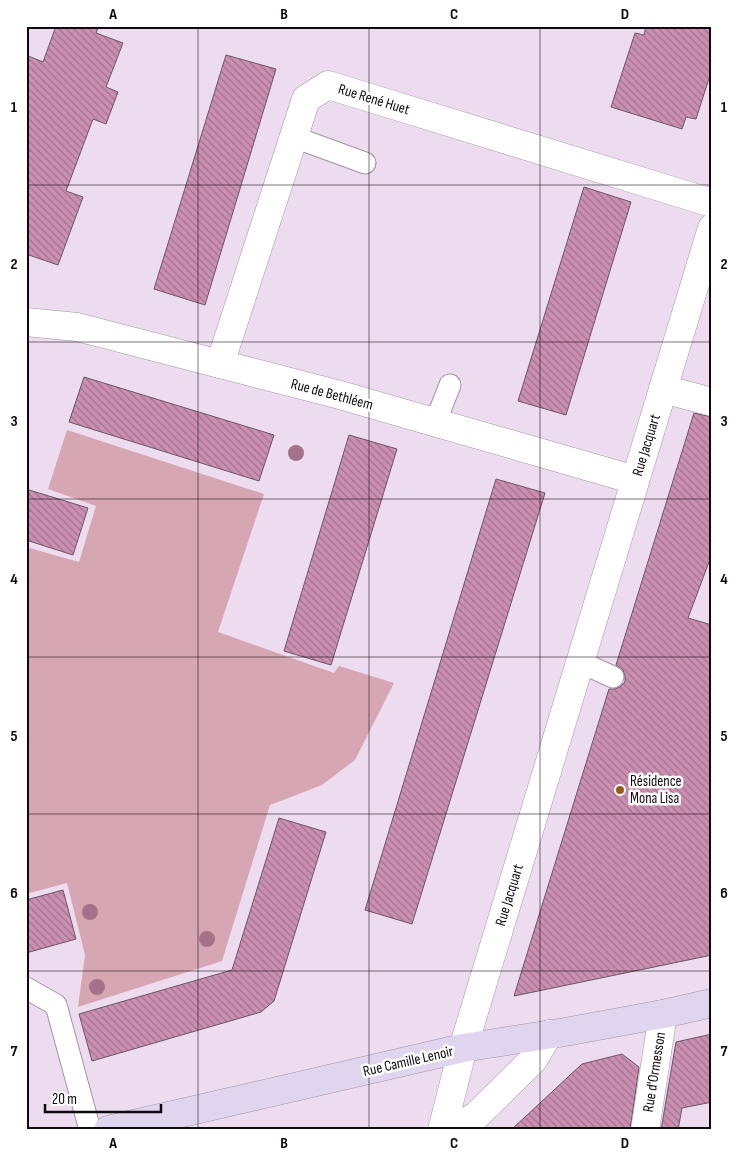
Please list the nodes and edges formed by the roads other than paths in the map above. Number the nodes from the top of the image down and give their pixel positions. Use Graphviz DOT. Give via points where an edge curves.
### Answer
graph roads {
  1 [pos="294,137"];
  2 [pos="365,163"];
  3 [pos="712,202"];
  4 [pos="712,228"];
  5 [pos="26,322"];
  6 [pos="220,364"];
  7 [pos="450,385"];
  8 [pos="663,389"];
  9 [pos="712,402"];
  10 [pos="436,423"];
  11 [pos="635,480"];
  12 [pos="580,662"];
  13 [pos="613,676"];
  14 [pos="26,988"];
  15 [pos="712,1003"];
  16 [pos="662,1014"];
  17 [pos="549,1034"];
  18 [pos="463,1048"];
  19 [pos="90,1130"];
  20 [pos="108,1130"];
  21 [pos="442,1130"];
  22 [pos="450,1130"];
  23 [pos="645,1130"];
  1 -- 2 [label="lane"];
  1 -- 3 [label="street, Rue René Huet" via="306,99 328,85"];
  1 -- 6 [label="street, Rue René Huet"];
  4 -- 8 [label="street, Rue Jacquart"];
  5 -- 6 [label="street, Rue de Bethléem" via="77,327"];
  6 -- 10 [label="street, Rue de Bethléem"];
  7 -- 10 [label="lane"];
  8 -- 9 [label="street"];
  8 -- 11 [label="street, Rue Jacquart"];
  10 -- 11 [label="street, Rue de Bethléem"];
  11 -- 12 [label="street, Rue Jacquart"];
  12 -- 13 [label="lane"];
  12 -- 18 [label="street, Rue Jacquart"];
  14 -- 19 [label="lane" via="56,1005"];
  15 -- 16 [label="street, Rue Camille Lenoir"];
  16 -- 17 [label="street, Rue Camille Lenoir"];
  16 -- 23 [label="street, Rue d'Ormesson"];
  17 -- 18 [label="street, Rue Camille Lenoir"];
  17 -- 22 [label="street" via="533,1060 476,1116"];
  18 -- 20 [label="street, Rue Camille Lenoir"];
  18 -- 21 [label="street, Rue Jacquart"];
}
